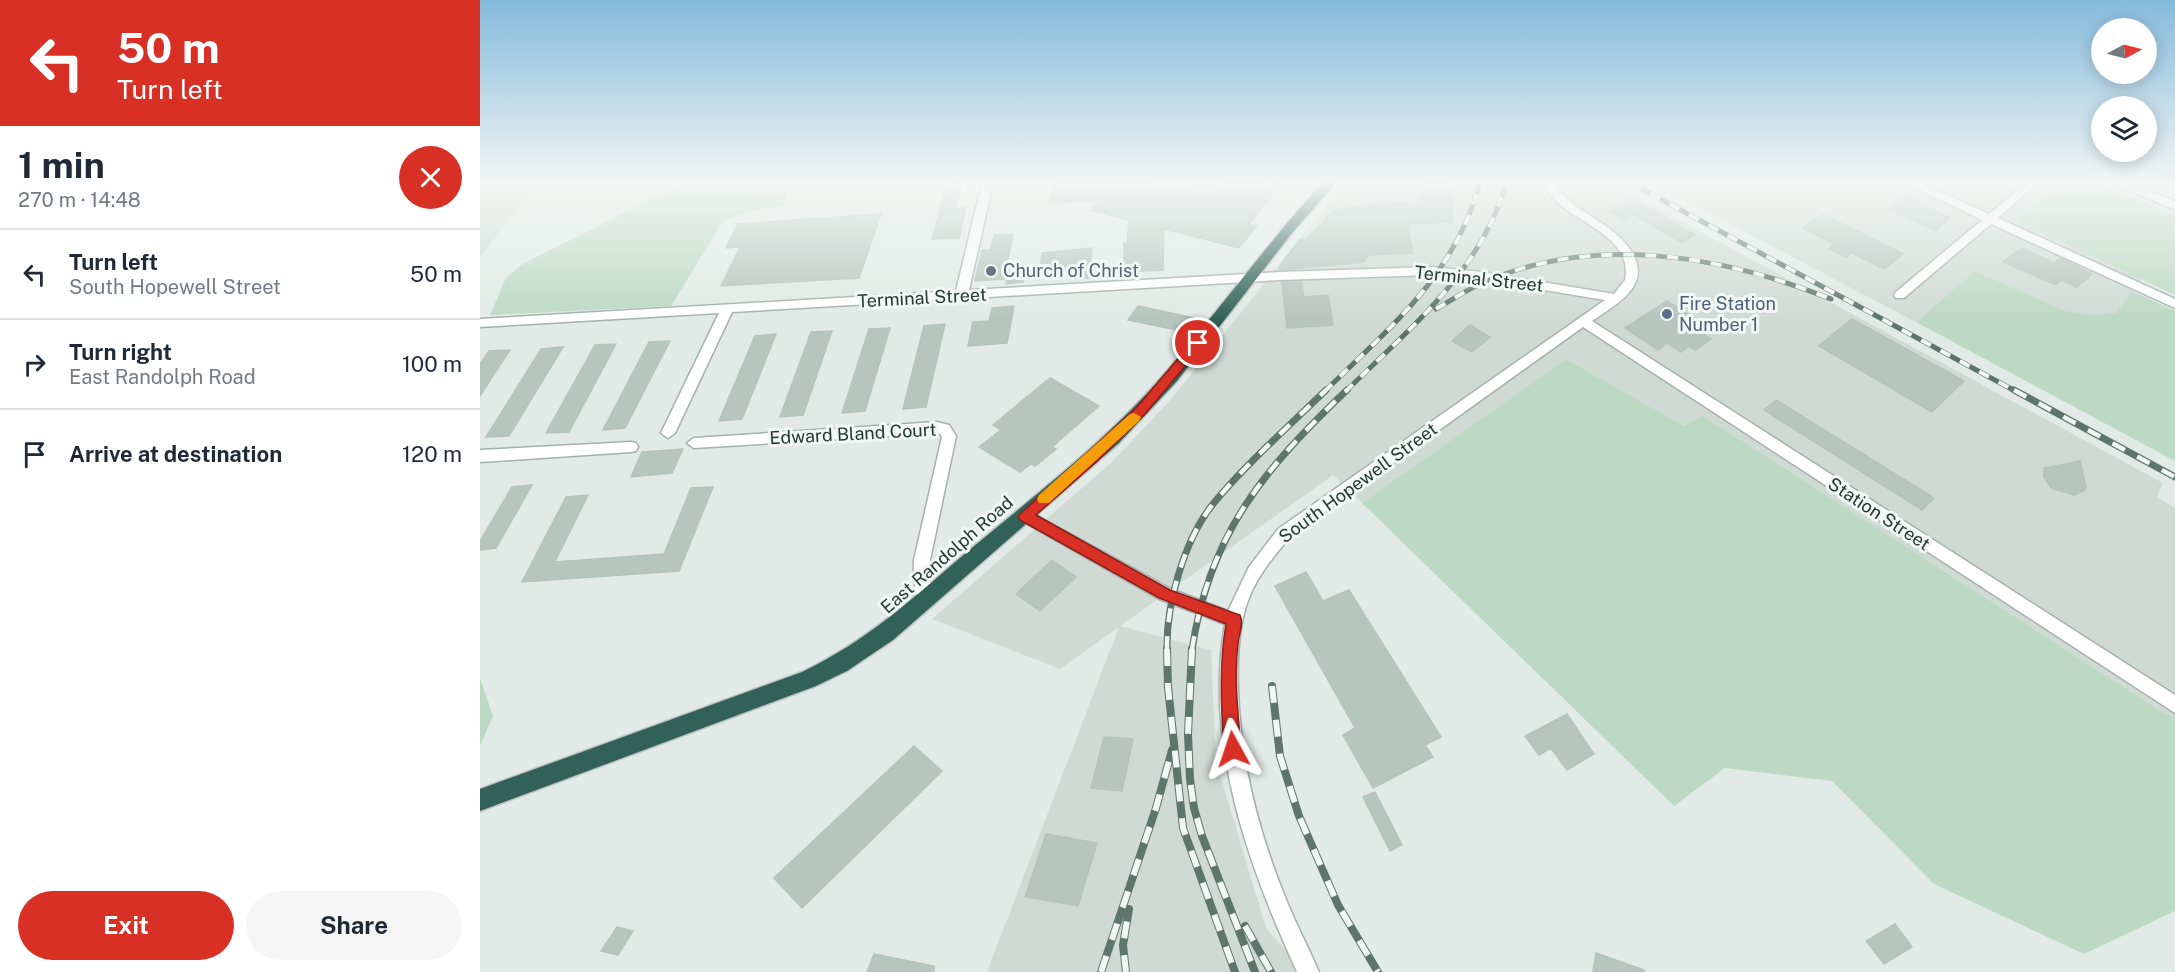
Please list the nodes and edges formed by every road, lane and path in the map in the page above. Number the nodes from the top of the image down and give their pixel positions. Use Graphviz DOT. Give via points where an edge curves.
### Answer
graph roads {
  1 [pos="977,228"];
  2 [pos="1291,228"];
  3 [pos="1605,228"];
  4 [pos="1978,228"];
  5 [pos="2012,228"];
  6 [pos="1249,278"];
  7 [pos="1900,295"];
  8 [pos="961,296"];
  9 [pos="1614,298"];
  10 [pos="2175,304"];
  11 [pos="727,310"];
  12 [pos="1583,321"];
  13 [pos="481,324"];
  14 [pos="668,433"];
  15 [pos="694,443"];
  16 [pos="632,447"];
  17 [pos="480,456"];
  18 [pos="1025,516"];
  19 [pos="927,600"];
  20 [pos="1234,620"];
  21 [pos="2175,705"];
  22 [pos="480,800"];
  23 [pos="1308,972"];
  1 -- 8 [label="street"];
  2 -- 6 [label="highway, East Randolph Road"];
  3 -- 9 [label="street, South Hopewell Street" via="1632,265 1630,283"];
  4 -- 7 [label="street"];
  5 -- 10 [label="street"];
  6 -- 8 [label="street, Terminal Street"];
  6 -- 9 [label="street, Terminal Street" via="1431,271"];
  6 -- 18 [label="highway, East Randolph Road" via="1141,411"];
  8 -- 11 [label="street, Terminal Street"];
  9 -- 12 [label="street, South Hopewell Street"];
  11 -- 13 [label="street, Terminal Street"];
  11 -- 14 [label="street"];
  12 -- 20 [label="street, South Hopewell Street" via="1284,533 1255,569"];
  12 -- 21 [label="street, Station Street"];
  15 -- 19 [label="street, Edward Bland Court" via="944,429 949,436 922,560"];
  16 -- 17 [label="street"];
  18 -- 19 [label="highway, East Randolph Road"];
  18 -- 20 [label="street" via="1165,594"];
  19 -- 22 [label="highway, East Randolph Road" via="864,650 809,679"];
  20 -- 23 [label="street, South Hopewell Street" via="1229,702 1242,799 1250,830"];
}
